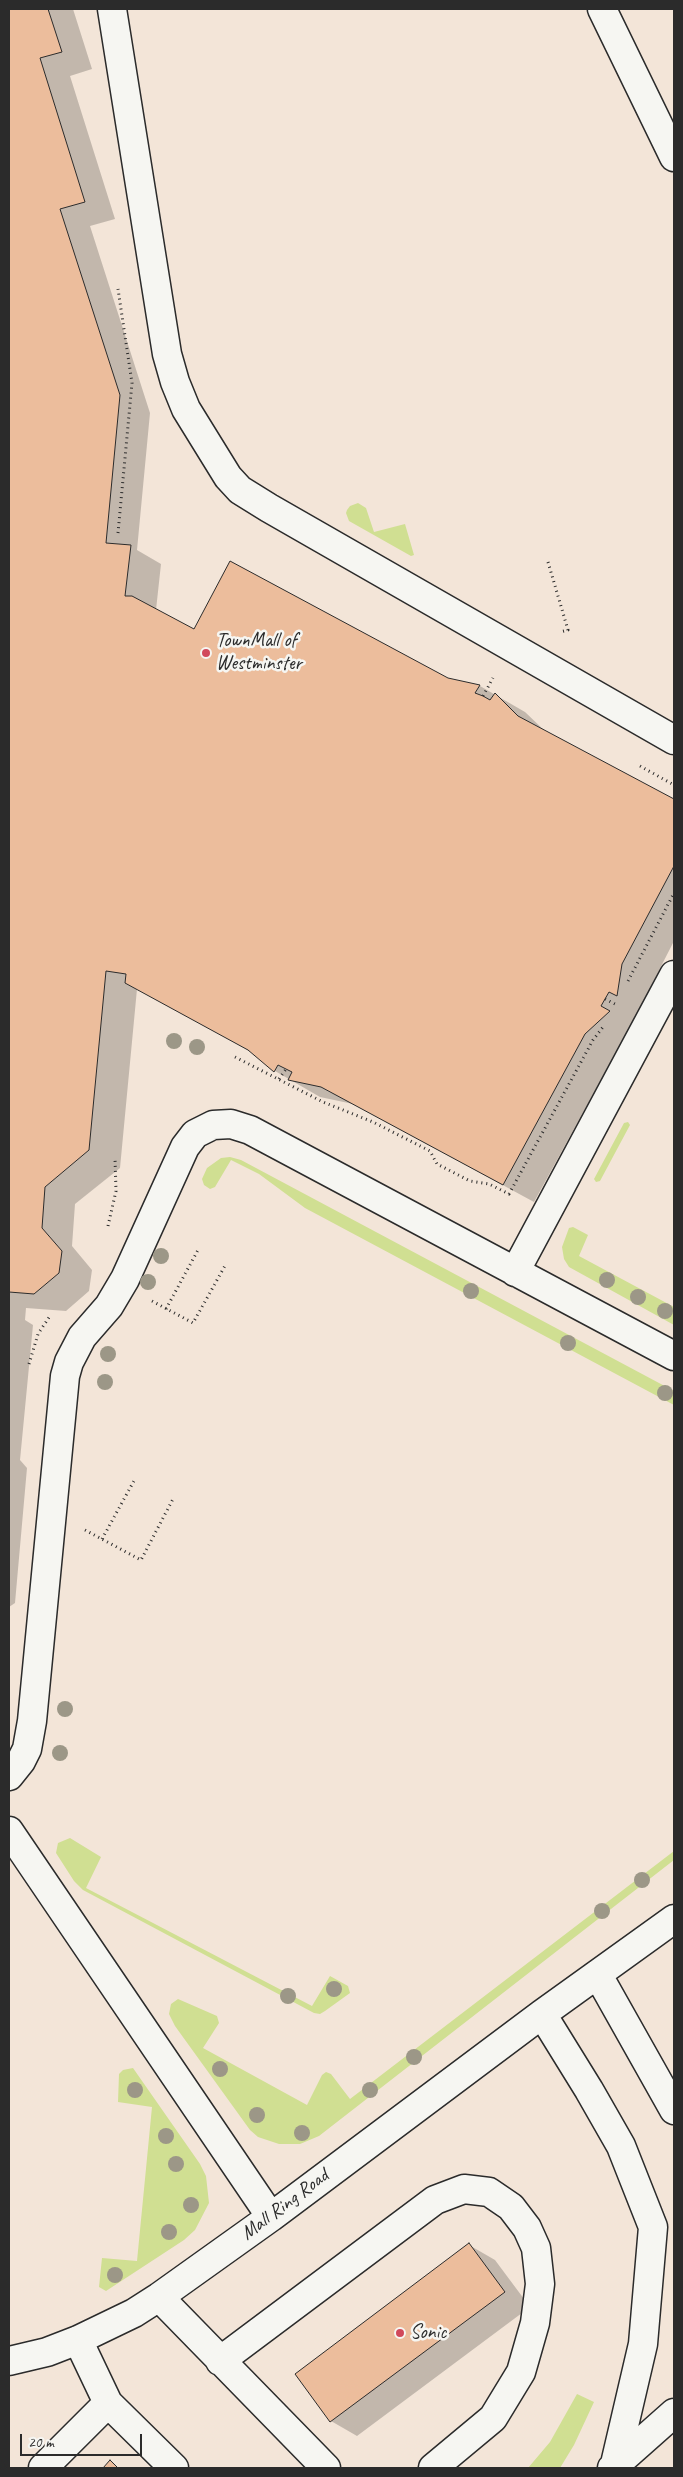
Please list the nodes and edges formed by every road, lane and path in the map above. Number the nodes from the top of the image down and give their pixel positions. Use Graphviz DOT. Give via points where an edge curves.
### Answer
graph roads {
  1 [pos="112,9"];
  2 [pos="602,9"];
  3 [pos="674,157"];
  4 [pos="117,284"];
  5 [pos="118,534"];
  6 [pos="548,562"];
  7 [pos="551,635"];
  8 [pos="493,678"];
  9 [pos="482,696"];
  10 [pos="674,740"];
  11 [pos="640,766"];
  12 [pos="674,784"];
  13 [pos="674,893"];
  14 [pos="674,975"];
  15 [pos="626,989"];
  16 [pos="622,998"];
  17 [pos="605,999"];
  18 [pos="619,1007"];
  19 [pos="614,1014"];
  20 [pos="609,1020"];
  21 [pos="235,1057"];
  22 [pos="286,1068"];
  23 [pos="279,1079"];
  24 [pos="198,1250"];
  25 [pos="226,1264"];
  26 [pos="515,1272"];
  27 [pos="146,1298"];
  28 [pos="166,1309"];
  29 [pos="674,1356"];
  30 [pos="136,1479"];
  31 [pos="173,1499"];
  32 [pos="79,1527"];
  33 [pos="102,1539"];
  34 [pos="9,1776"];
  35 [pos="9,1831"];
  36 [pos="674,1919"];
  37 [pos="598,1974"];
  38 [pos="542,2014"];
  39 [pos="674,2110"];
  40 [pos="271,2217"];
  41 [pos="159,2297"];
  42 [pos="78,2340"];
  43 [pos="9,2361"];
  44 [pos="220,2361"];
  45 [pos="108,2403"];
  46 [pos="674,2413"];
  47 [pos="614,2466"];
  48 [pos="44,2468"];
  49 [pos="174,2468"];
  50 [pos="326,2468"];
  51 [pos="433,2468"];
  1 -- 10 [label="street" via="167,354 186,409 228,477 240,490 269,508"];
  2 -- 3 [label="street"];
  4 -- 5 [label="path" via="132,383"];
  6 -- 7 [label="path" via="568,630"];
  8 -- 9 [label="path"];
  11 -- 12 [label="path"];
  13 -- 15 [label="path" via="632,970"];
  14 -- 26 [label="street"];
  16 -- 18 [label="path"];
  17 -- 18 [label="path"];
  18 -- 19 [label="path"];
  20 -- 23 [label="path" via="593,1040 509,1194 489,1184 470,1181 437,1164 430,1152"];
  21 -- 23 [label="path"];
  22 -- 23 [label="path"];
  24 -- 28 [label="path"];
  25 -- 28 [label="path" via="193,1323"];
  26 -- 29 [label="street"];
  26 -- 34 [label="street" via="250,1130 232,1124 213,1125 195,1134 185,1147 125,1280 109,1306 82,1337 68,1362 32,1721 24,1755"];
  27 -- 28 [label="path"];
  30 -- 33 [label="path"];
  31 -- 33 [label="path" via="141,1560"];
  32 -- 33 [label="path"];
  35 -- 40 [label="street"];
  36 -- 37 [label="street, Mall Ring Road"];
  37 -- 38 [label="street, Mall Ring Road"];
  37 -- 39 [label="street"];
  38 -- 40 [label="street, Mall Ring Road"];
  38 -- 47 [label="street" via="621,2146 653,2228 643,2344"];
  40 -- 41 [label="street, Mall Ring Road"];
  41 -- 42 [label="street, Mall Ring Road"];
  41 -- 44 [label="street"];
  42 -- 43 [label="street, Mall Ring Road"];
  42 -- 45 [label="street"];
  44 -- 50 [label="street"];
  44 -- 51 [label="street" via="435,2200 464,2189 489,2192 511,2208 527,2228 536,2248 540,2284 535,2323 521,2372 494,2418"];
  45 -- 48 [label="street"];
  45 -- 49 [label="street"];
  46 -- 47 [label="street"];
}
